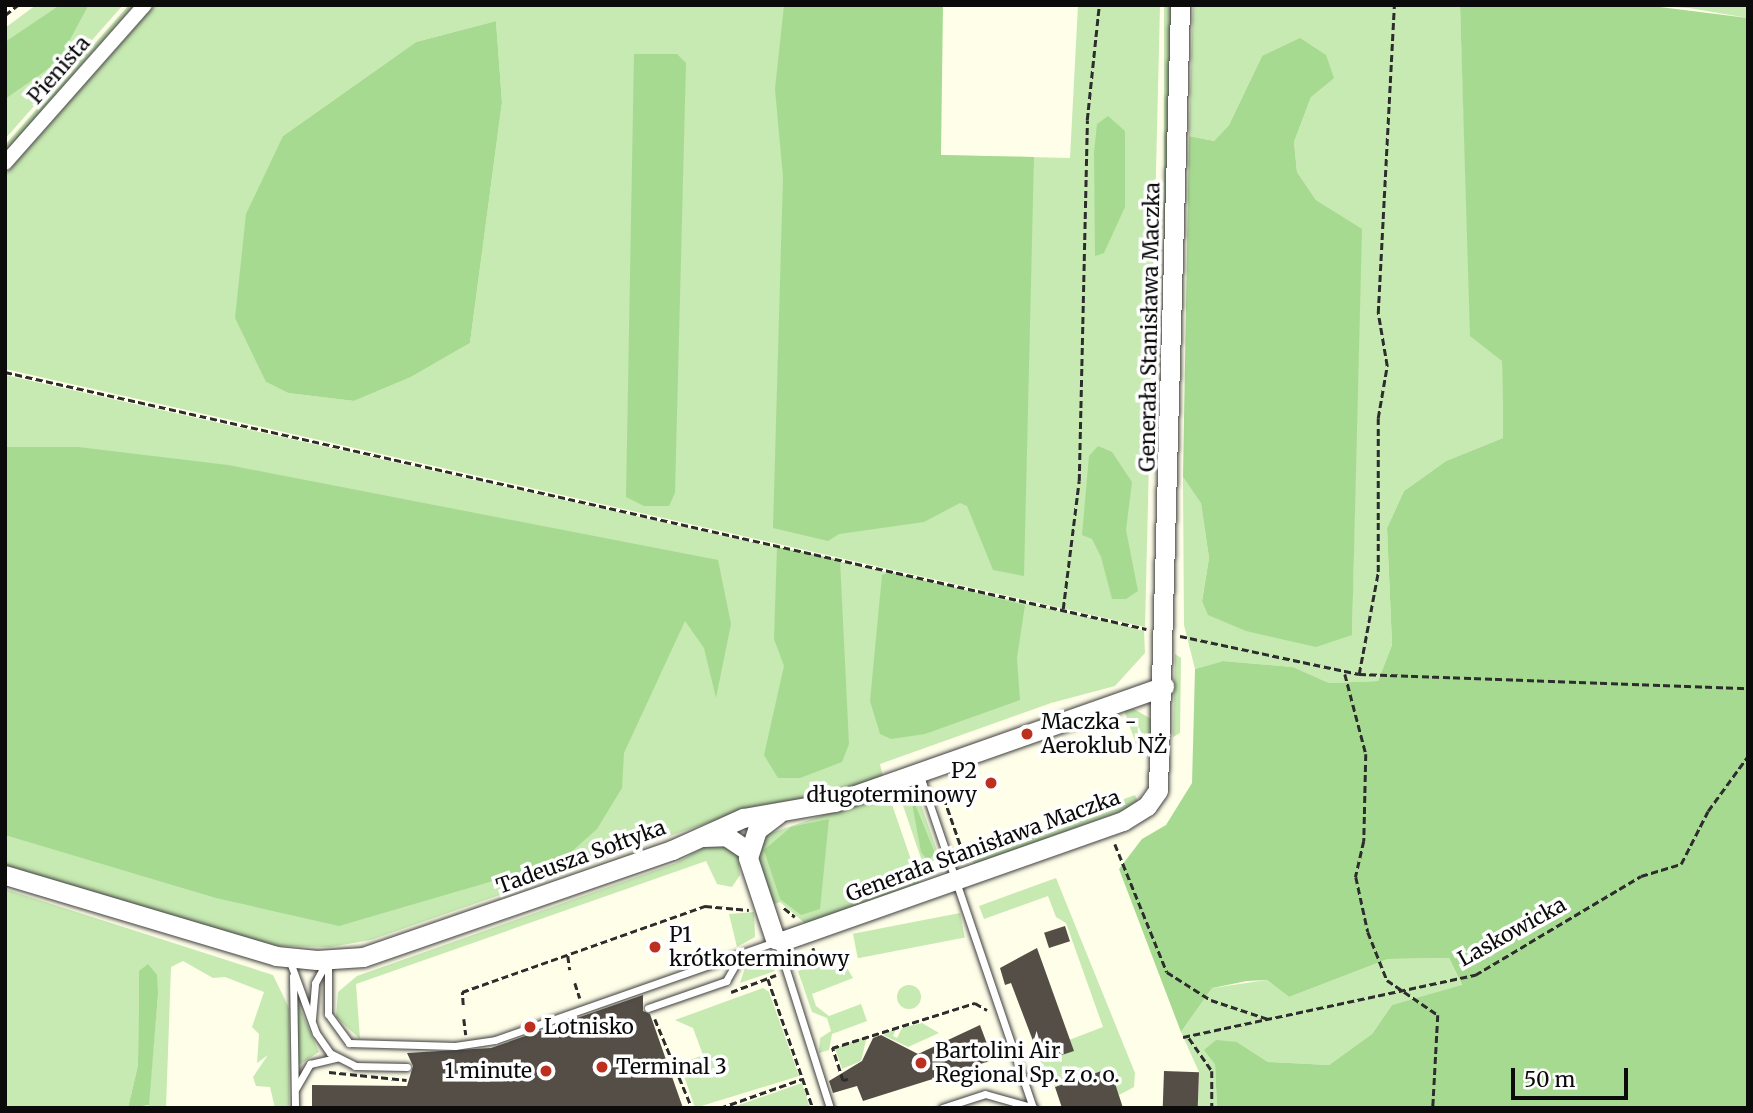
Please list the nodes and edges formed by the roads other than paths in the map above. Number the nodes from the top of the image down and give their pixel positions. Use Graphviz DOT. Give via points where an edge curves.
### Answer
graph roads {
  1 [pos="145,5"];
  2 [pos="1181,5"];
  3 [pos="5,163"];
  4 [pos="1164,686"];
  5 [pos="918,773"];
  6 [pos="778,814"];
  7 [pos="702,837"];
  8 [pos="748,851"];
  9 [pos="5,875"];
  10 [pos="957,880"];
  11 [pos="777,941"];
  12 [pos="742,953"];
  13 [pos="328,960"];
  14 [pos="291,964"];
  15 [pos="648,1008"];
  16 [pos="313,1025"];
  17 [pos="337,1058"];
  18 [pos="407,1068"];
  19 [pos="295,1092"];
  20 [pos="1034,1107"];
  21 [pos="295,1108"];
  22 [pos="830,1108"];
  23 [pos="942,1108"];
  1 -- 3 [label="street, Pienista"];
  2 -- 4 [label="street, Generała Stanisława Maczka"];
  4 -- 5 [label="street, Tadeusza Sołtyka"];
  4 -- 10 [label="street, Generała Stanisława Maczka" via="1161,780 1147,806 1123,821"];
  5 -- 6 [label="street, Tadeusza Sołtyka" via="835,803"];
  5 -- 10 [label="lane"];
  6 -- 7 [label="street, Tadeusza Sołtyka" via="743,818"];
  6 -- 8 [label="street" via="757,830"];
  7 -- 8 [label="street" via="726,836"];
  7 -- 13 [label="street, Tadeusza Sołtyka" via="379,953"];
  8 -- 11 [label="street"];
  9 -- 14 [label="street, Tadeusza Sołtyka"];
  10 -- 11 [label="street, Generała Stanisława Maczka"];
  10 -- 20 [label="lane"];
  11 -- 12 [label="lane, Generała Stanisława Maczka"];
  11 -- 22 [label="lane"];
  12 -- 13 [label="lane, Generała Stanisława Maczka" via="495,1040 455,1046 349,1043 328,1014"];
  12 -- 15 [label="lane" via="726,981"];
  13 -- 14 [label="street, Tadeusza Sołtyka"];
  13 -- 16 [label="lane" via="315,983"];
  14 -- 16 [label="lane"];
  14 -- 19 [label="lane"];
  16 -- 17 [label="lane"];
  17 -- 18 [label="lane" via="355,1066"];
  17 -- 19 [label="lane" via="310,1064"];
  19 -- 21 [label="lane"];
  20 -- 23 [label="lane" via="985,1094"];
}
